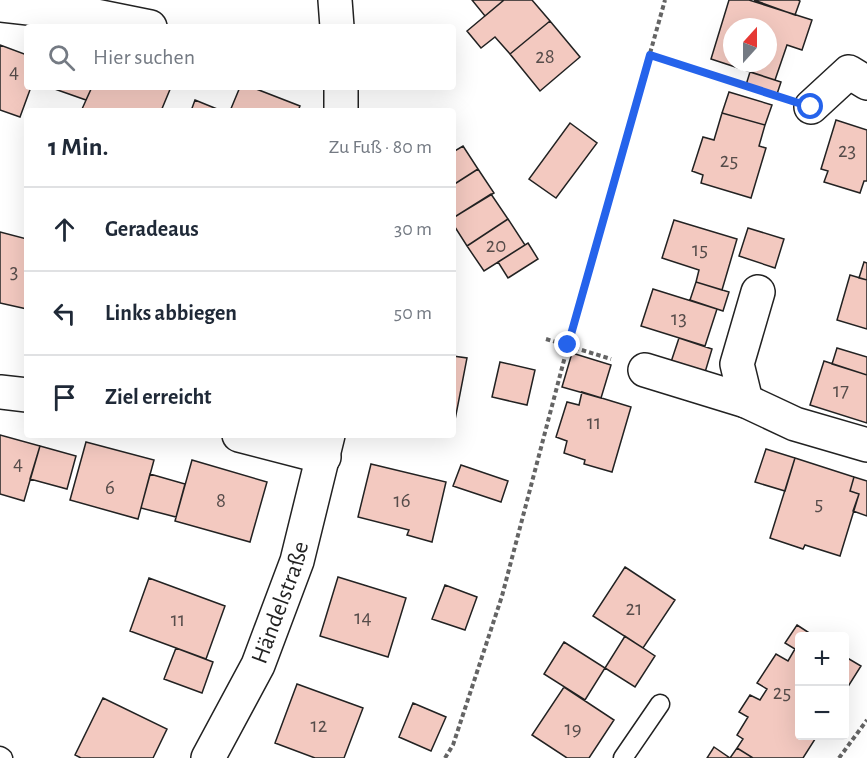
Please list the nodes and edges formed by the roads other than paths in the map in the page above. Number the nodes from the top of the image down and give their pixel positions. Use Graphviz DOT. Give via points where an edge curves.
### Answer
graph roads {
  1 [pos="336,0"];
  2 [pos="0,4"];
  3 [pos="135,24"];
  4 [pos="338,24"];
  5 [pos="867,84"];
  6 [pos="341,90"];
  7 [pos="811,107"];
  8 [pos="341,108"];
  9 [pos="758,292"];
  10 [pos="645,370"];
  11 [pos="0,392"];
  12 [pos="24,395"];
  13 [pos="746,401"];
  14 [pos="263,438"];
  15 [pos="867,445"];
  16 [pos="326,446"];
  17 [pos="660,704"];
  18 [pos="208,758"];
  19 [pos="623,758"];
  1 -- 4 [label="street"];
  2 -- 3 [label="street"];
  5 -- 7 [label="street" via="849,72"];
  6 -- 8 [label="street"];
  9 -- 13 [label="street" via="737,364"];
  10 -- 13 [label="street"];
  11 -- 12 [label="street"];
  13 -- 15 [label="street" via="795,424"];
  14 -- 16 [label="street"];
  16 -- 18 [label="street, Händelstraße" via="297,561 262,655"];
  17 -- 19 [label="lane"];
}
